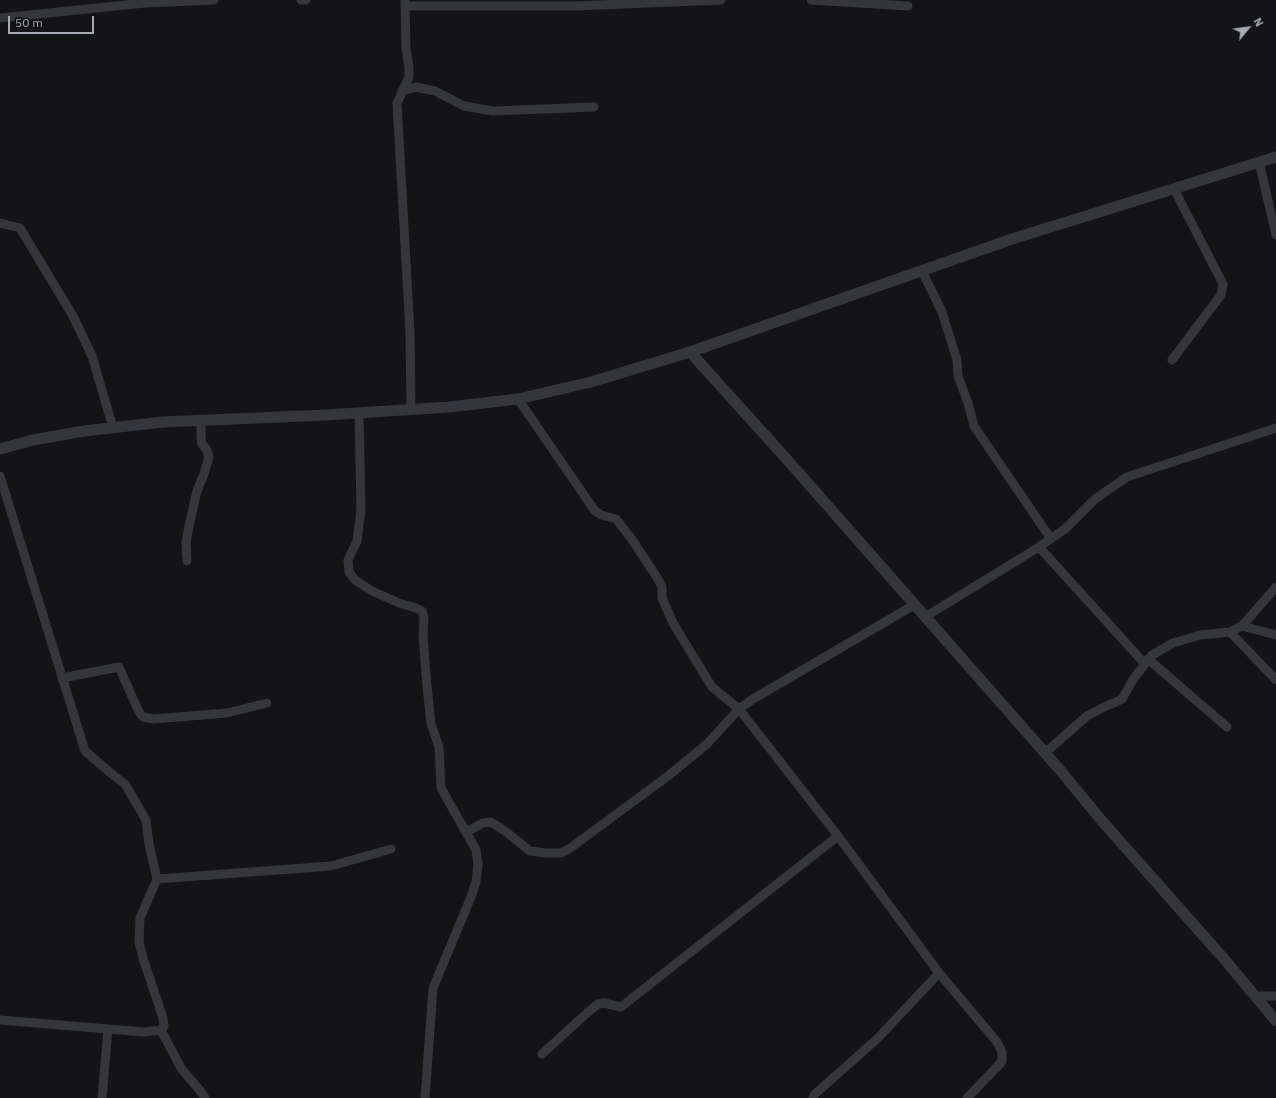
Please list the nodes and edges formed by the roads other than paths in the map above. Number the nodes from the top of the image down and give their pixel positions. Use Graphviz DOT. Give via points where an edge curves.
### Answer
graph roads {
  1 [pos="214,0"];
  2 [pos="301,0"];
  3 [pos="306,0"];
  4 [pos="721,0"];
  5 [pos="811,0"];
  6 [pos="405,3"];
  7 [pos="530,3"];
  8 [pos="908,6"];
  9 [pos="0,18"];
  10 [pos="402,91"];
  11 [pos="594,107"];
  12 [pos="1276,157"];
  13 [pos="1259,162"];
  14 [pos="1174,189"];
  15 [pos="0,223"];
  16 [pos="1276,235"];
  17 [pos="922,271"];
  18 [pos="690,352"];
  19 [pos="1172,360"];
  20 [pos="518,399"];
  21 [pos="411,410"];
  22 [pos="358,413"];
  23 [pos="200,421"];
  24 [pos="113,428"];
  25 [pos="1276,428"];
  26 [pos="0,449"];
  27 [pos="0,476"];
  28 [pos="1051,539"];
  29 [pos="1039,547"];
  30 [pos="187,561"];
  31 [pos="1276,587"];
  32 [pos="914,605"];
  33 [pos="925,617"];
  34 [pos="1242,626"];
  35 [pos="1230,632"];
  36 [pos="1276,635"];
  37 [pos="1146,662"];
  38 [pos="62,678"];
  39 [pos="1276,680"];
  40 [pos="266,703"];
  41 [pos="739,709"];
  42 [pos="1227,727"];
  43 [pos="1046,753"];
  44 [pos="466,832"];
  45 [pos="838,836"];
  46 [pos="391,849"];
  47 [pos="157,879"];
  48 [pos="938,973"];
  49 [pos="1255,996"];
  50 [pos="1276,996"];
  51 [pos="0,1020"];
  52 [pos="1276,1021"];
  53 [pos="108,1029"];
  54 [pos="161,1030"];
  55 [pos="542,1054"];
  56 [pos="203,1095"];
  57 [pos="102,1098"];
  58 [pos="211,1098"];
  59 [pos="425,1098"];
  60 [pos="813,1098"];
  61 [pos="967,1098"];
  1 -- 9 [label="street" via="145,3"];
  2 -- 3 [label="street"];
  4 -- 7 [label="street" via="575,6"];
  5 -- 8 [label="street"];
  6 -- 7 [label="street"];
  6 -- 10 [label="street" via="409,77"];
  10 -- 11 [label="street" via="416,86 435,91 464,106 493,111"];
  10 -- 21 [label="street" via="397,103 410,333"];
  12 -- 13 [label="street"];
  13 -- 14 [label="street"];
  13 -- 16 [label="street"];
  14 -- 17 [label="street" via="1012,239"];
  14 -- 19 [label="street" via="1223,284 1221,295"];
  15 -- 24 [label="street" via="20,228 74,316 92,356"];
  17 -- 18 [label="street"];
  17 -- 28 [label="street" via="942,312 974,426"];
  18 -- 20 [label="street" via="591,382"];
  18 -- 32 [label="street"];
  20 -- 21 [label="street"];
  20 -- 41 [label="street" via="595,511 616,520 631,538 658,579 662,587 662,598 673,623 712,687"];
  21 -- 22 [label="street"];
  22 -- 23 [label="street"];
  22 -- 44 [label="street" via="361,510 357,541 348,560 349,572 355,580 372,591 422,611 431,724 438,747 441,788"];
  23 -- 24 [label="street"];
  23 -- 30 [label="street" via="202,444 207,450 208,457 189,526 186,543"];
  24 -- 26 [label="street" via="33,440"];
  25 -- 28 [label="street" via="1127,477 1095,499"];
  27 -- 38 [label="street"];
  28 -- 29 [label="street"];
  29 -- 33 [label="street"];
  29 -- 37 [label="street"];
  31 -- 34 [label="street"];
  32 -- 33 [label="street"];
  32 -- 41 [label="street"];
  33 -- 43 [label="street"];
  34 -- 35 [label="street"];
  34 -- 36 [label="street"];
  35 -- 37 [label="street" via="1200,635 1173,643 1152,655"];
  35 -- 39 [label="street"];
  37 -- 42 [label="street"];
  37 -- 43 [label="street" via="1122,699 1087,716"];
  38 -- 40 [label="street" via="119,667 139,712 143,717 153,719 227,713"];
  38 -- 47 [label="street" via="85,751 125,784 146,820"];
  41 -- 44 [label="street" via="707,744 569,849 553,853 530,851 491,822 483,823"];
  41 -- 45 [label="street"];
  43 -- 49 [label="street" via="1102,822"];
  44 -- 59 [label="street" via="476,850 476,882 433,988"];
  45 -- 48 [label="street"];
  45 -- 55 [label="street" via="621,1007 598,1004"];
  46 -- 47 [label="street" via="331,866"];
  47 -- 54 [label="street" via="140,918 139,942 163,1018 164,1026"];
  48 -- 60 [label="street" via="878,1038"];
  48 -- 61 [label="street" via="988,1030 1002,1052 999,1065"];
  49 -- 50 [label="street"];
  49 -- 52 [label="street"];
  51 -- 53 [label="street"];
  53 -- 54 [label="street" via="144,1032"];
  53 -- 57 [label="street"];
  54 -- 56 [label="street" via="181,1068"];
  56 -- 58 [label="street"];
}
